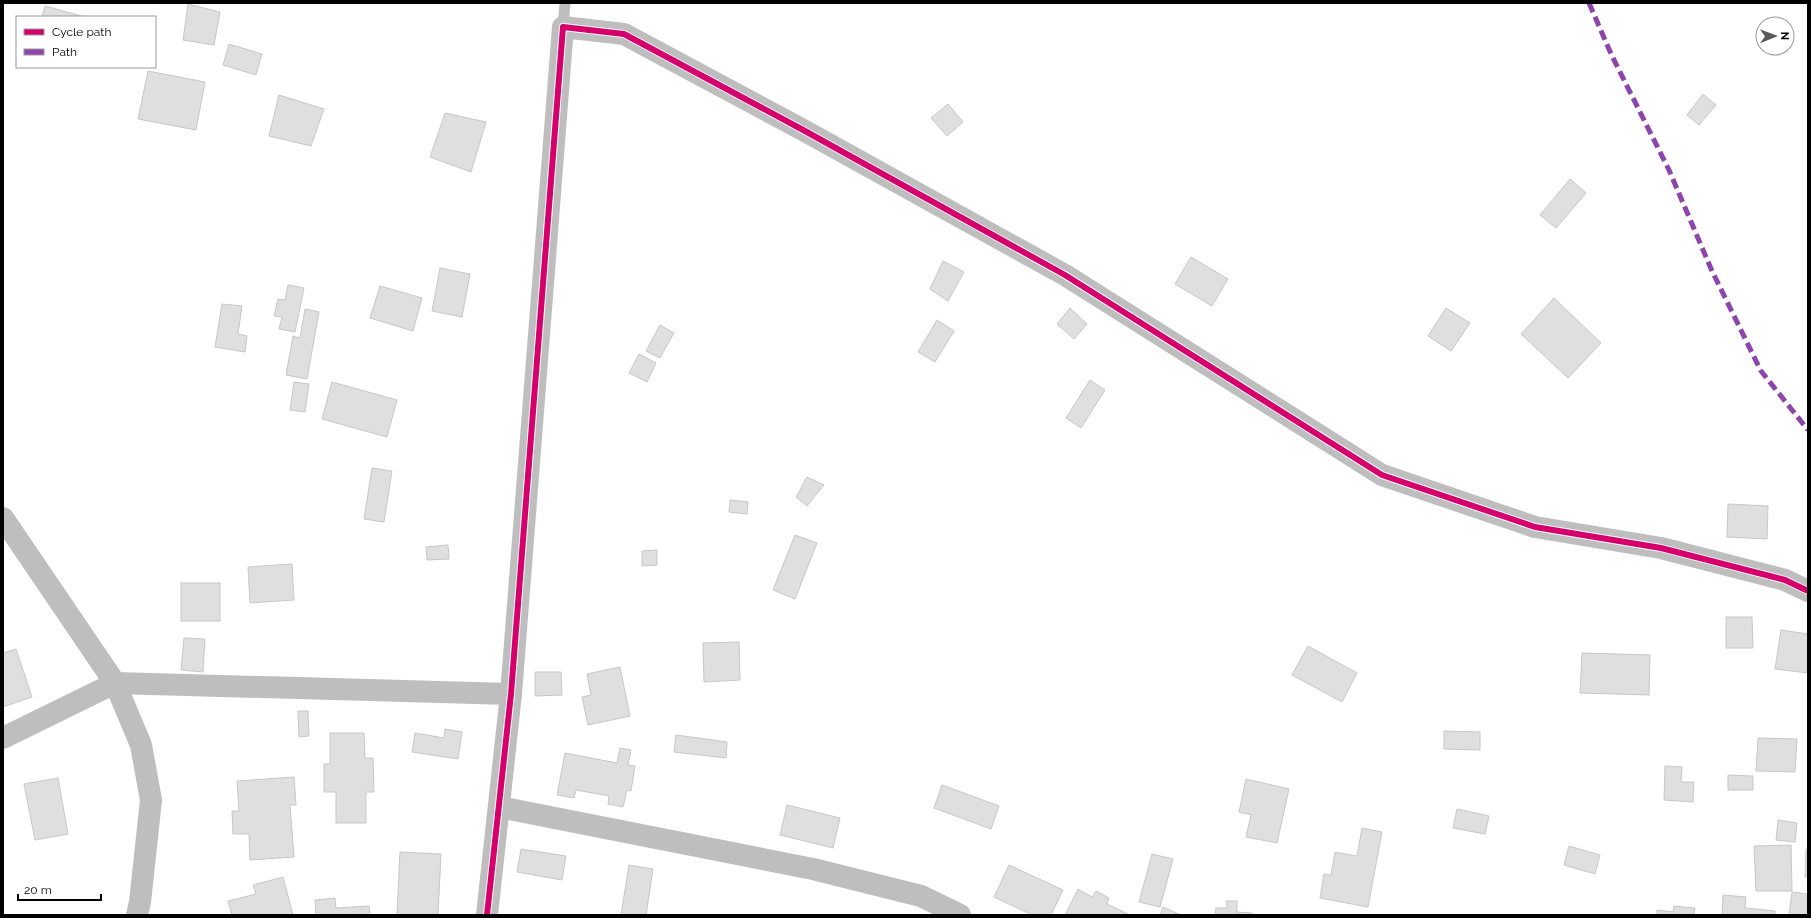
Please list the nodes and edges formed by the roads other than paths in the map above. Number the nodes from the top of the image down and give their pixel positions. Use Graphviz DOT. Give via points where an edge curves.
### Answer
graph roads {
  1 [pos="565,3"];
  2 [pos="563,27"];
  3 [pos="3,518"];
  4 [pos="1808,591"];
  5 [pos="115,683"];
  6 [pos="511,694"];
  7 [pos="3,738"];
  8 [pos="499,807"];
  9 [pos="137,915"];
  10 [pos="487,915"];
  11 [pos="960,915"];
  1 -- 2 [label="lane"];
  2 -- 4 [label="street" via="624,34 805,131 1065,275 1382,475 1535,527 1661,548 1785,580"];
  2 -- 6 [label="street"];
  3 -- 5 [label="street"];
  5 -- 6 [label="street"];
  5 -- 7 [label="street"];
  5 -- 9 [label="street" via="141,745 151,800"];
  6 -- 8 [label="street"];
  8 -- 10 [label="street"];
  8 -- 11 [label="street" via="813,869 921,896"];
}
